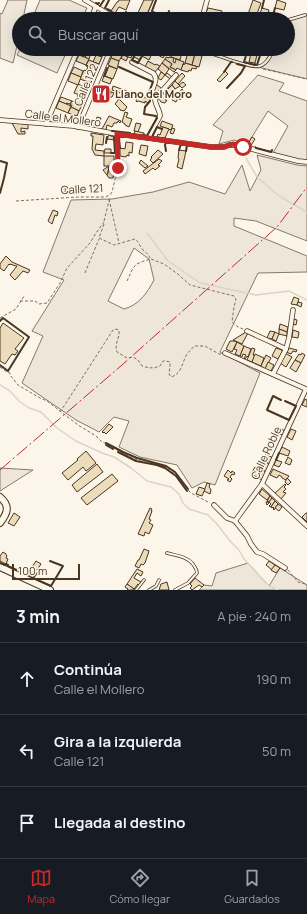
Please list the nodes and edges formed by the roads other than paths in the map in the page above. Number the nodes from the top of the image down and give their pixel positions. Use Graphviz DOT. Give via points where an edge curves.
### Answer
graph roads {
  1 [pos="85,0"];
  2 [pos="155,0"];
  3 [pos="207,0"];
  4 [pos="96,6"];
  5 [pos="93,12"];
  6 [pos="106,12"];
  7 [pos="149,12"];
  8 [pos="204,12"];
  9 [pos="305,15"];
  10 [pos="295,18"];
  11 [pos="75,56"];
  12 [pos="108,56"];
  13 [pos="219,56"];
  14 [pos="270,56"];
  15 [pos="132,62"];
  16 [pos="176,75"];
  17 [pos="157,97"];
  18 [pos="0,120"];
  19 [pos="46,124"];
  20 [pos="78,127"];
  21 [pos="117,134"];
  22 [pos="148,138"];
  23 [pos="307,162"];
  24 [pos="118,168"];
  25 [pos="293,310"];
  26 [pos="247,331"];
  27 [pos="286,349"];
  28 [pos="225,353"];
  29 [pos="273,374"];
  30 [pos="306,389"];
  31 [pos="262,484"];
  32 [pos="0,497"];
  33 [pos="214,505"];
  34 [pos="235,522"];
  35 [pos="0,523"];
  36 [pos="307,526"];
  37 [pos="167,553"];
  38 [pos="0,567"];
  39 [pos="285,568"];
  40 [pos="144,580"];
  41 [pos="159,580"];
  42 [pos="50,590"];
  43 [pos="136,590"];
  44 [pos="148,590"];
  45 [pos="175,590"];
  1 -- 4 [label="street"];
  2 -- 7 [label="lane"];
  3 -- 8 [label="street"];
  4 -- 5 [label="street"];
  4 -- 6 [label="street"];
  9 -- 10 [label="lane"];
  11 -- 19 [label="street"];
  12 -- 20 [label="street, Calle 122"];
  13 -- 14 [label="lane" via="258,67"];
  15 -- 17 [label="street" via="155,75 152,92"];
  16 -- 17 [label="street"];
  17 -- 22 [label="street" via="155,99 160,116"];
  18 -- 19 [label="street, Calle el Mollero"];
  19 -- 20 [label="street, Calle el Mollero"];
  20 -- 21 [label="street, Calle el Mollero"];
  21 -- 22 [label="street, Calle el Mollero"];
  21 -- 24 [label="lane"];
  22 -- 23 [label="street, Calle el Mollero" via="211,147 233,144"];
  25 -- 27 [label="street"];
  26 -- 27 [label="street"];
  27 -- 29 [label="street"];
  28 -- 29 [label="street"];
  29 -- 30 [label="street"];
  30 -- 31 [label="street, Calle Roble"];
  31 -- 34 [label="street, Calle Roble"];
  31 -- 36 [label="street"];
  32 -- 35 [label="main road" via="6,503 7,511"];
  33 -- 34 [label="street"];
  34 -- 39 [label="street" via="257,552"];
  37 -- 45 [label="lane" via="190,560 197,570 188,583"];
  38 -- 42 [label="main road"];
  40 -- 43 [label="lane"];
  41 -- 44 [label="lane" via="156,586"];
}
